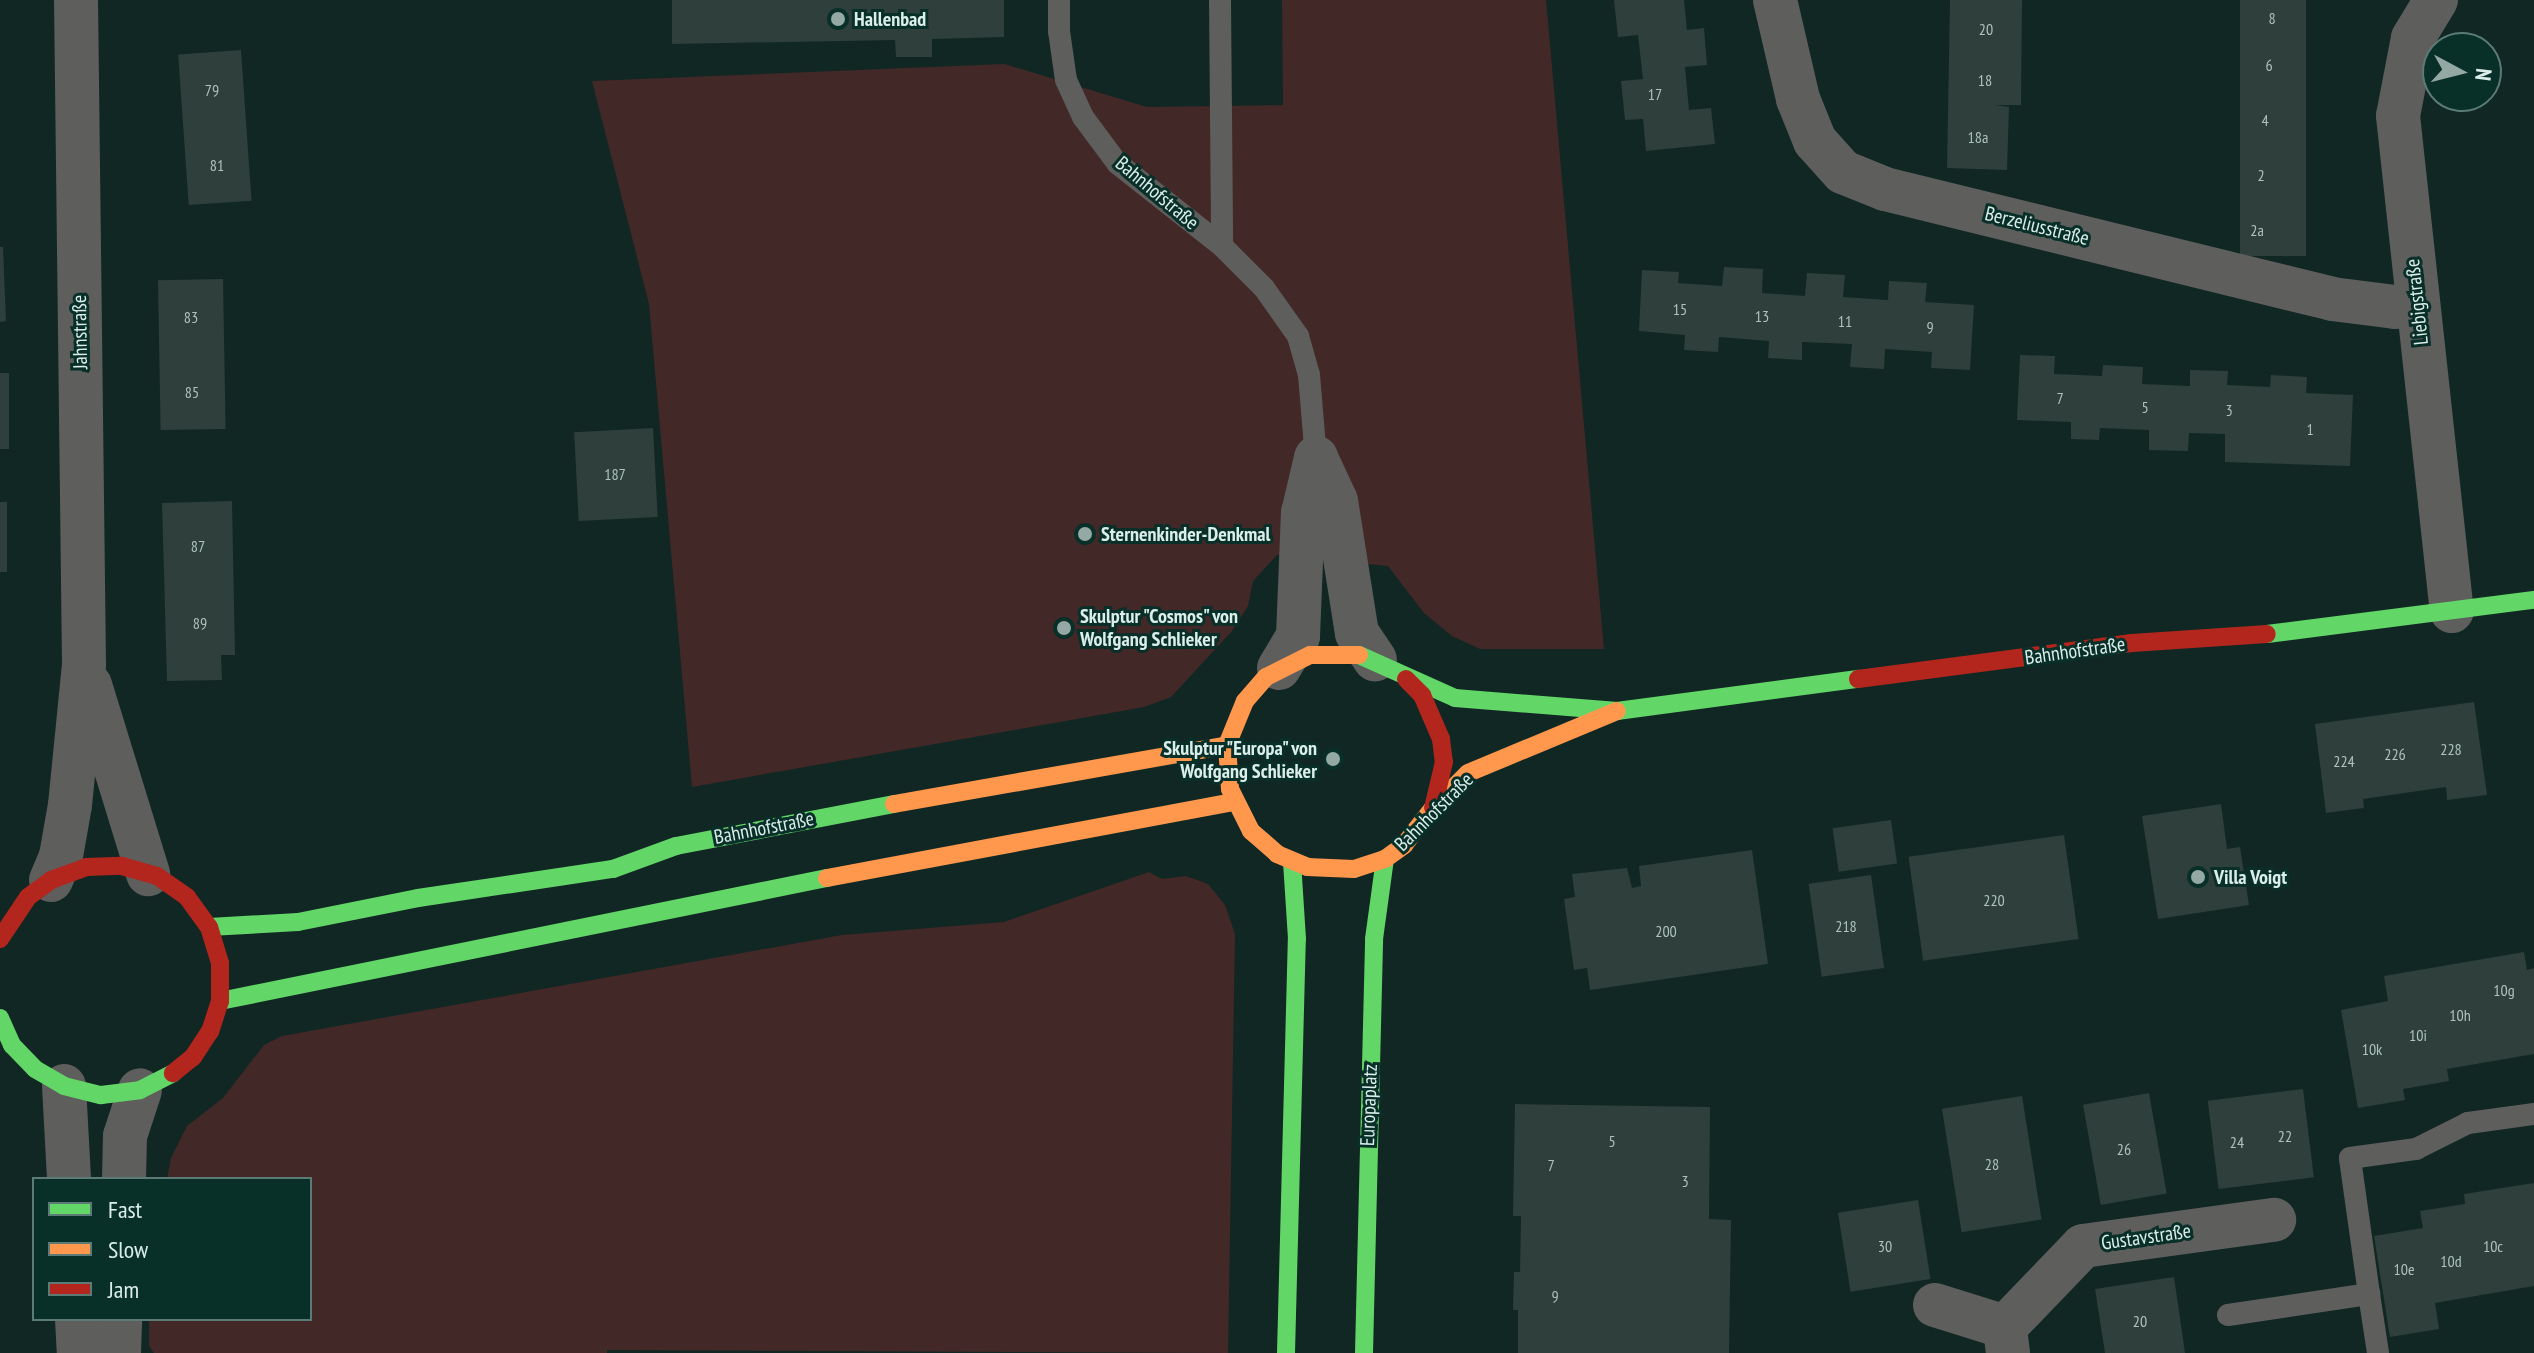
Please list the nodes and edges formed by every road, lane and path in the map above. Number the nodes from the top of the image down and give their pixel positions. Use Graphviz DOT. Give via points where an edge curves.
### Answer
graph roads {
  1 [pos="76,0"];
  2 [pos="1059,0"];
  3 [pos="1220,0"];
  4 [pos="1775,0"];
  5 [pos="2436,0"];
  6 [pos="1222,246"];
  7 [pos="2417,304"];
  8 [pos="1316,458"];
  9 [pos="2534,600"];
  10 [pos="2452,611"];
  11 [pos="84,664"];
  12 [pos="1279,668"];
  13 [pos="1390,669"];
  14 [pos="1617,711"];
  15 [pos="1227,745"];
  16 [pos="1234,802"];
  17 [pos="1433,808"];
  18 [pos="1385,859"];
  19 [pos="1292,862"];
  20 [pos="148,874"];
  21 [pos="51,880"];
  22 [pos="5,921"];
  23 [pos="209,927"];
  24 [pos="0,939"];
  25 [pos="220,1001"];
  26 [pos="0,1018"];
  27 [pos="64,1086"];
  28 [pos="140,1090"];
  29 [pos="2534,1114"];
  30 [pos="69,1177"];
  31 [pos="124,1177"];
  32 [pos="2274,1220"];
  33 [pos="2369,1294"];
  34 [pos="1935,1305"];
  35 [pos="2228,1315"];
  36 [pos="77,1321"];
  37 [pos="120,1321"];
  38 [pos="2006,1340"];
  39 [pos="79,1353"];
  40 [pos="119,1353"];
  41 [pos="1286,1353"];
  42 [pos="1364,1353"];
  43 [pos="2378,1353"];
  1 -- 11 [label="street, Jahnstraße"];
  2 -- 6 [label="lane, Bahnhofstraße" via="1066,80 1083,117 1117,163"];
  3 -- 6 [label="lane, Bahnhofstraße"];
  4 -- 7 [label="street, Berzeliusstraße" via="1798,99 1815,141 1843,172 1885,189 2332,299 2395,307"];
  5 -- 7 [label="street, Liebigstraße" via="2413,38 2398,116"];
  6 -- 8 [label="lane, Bahnhofstraße" via="1264,288 1298,336 1309,375"];
  7 -- 10 [label="street, Liebigstraße"];
  8 -- 12 [label="street, Bahnhofstraße" via="1303,513 1298,636"];
  8 -- 13 [label="street, Bahnhofstraße" via="1336,501 1357,633"];
  9 -- 10 [label="main road, Bahnhofstraße"];
  10 -- 14 [label="main road, Bahnhofstraße" via="2236,638 2132,643"];
  11 -- 20 [label="street, Jahnstraße"];
  11 -- 21 [label="street, Jahnstraße" via="70,805"];
  12 -- 13 [label="main road, Bahnhofstraße" via="1326,653"];
  12 -- 15 [label="main road, Bahnhofstraße" via="1245,701"];
  13 -- 14 [label="main road, Bahnhofstraße" via="1455,698"];
  13 -- 17 [label="main road" via="1428,705 1441,739 1444,762"];
  14 -- 17 [label="main road, Bahnhofstraße" via="1468,773"];
  15 -- 16 [label="main road"];
  15 -- 23 [label="main road, Bahnhofstraße" via="772,825 676,846 613,869 298,922"];
  16 -- 19 [label="main road" via="1263,844"];
  16 -- 25 [label="main road" via="1007,842"];
  17 -- 18 [label="main road, Bahnhofstraße" via="1421,828"];
  18 -- 19 [label="main road" via="1339,870"];
  18 -- 42 [label="main road, Europaplatz" via="1374,939"];
  19 -- 41 [label="main road" via="1297,939"];
  20 -- 21 [label="main road" via="122,866 86,867"];
  20 -- 23 [label="main road" via="187,897"];
  21 -- 22 [label="main road"];
  22 -- 24 [label="main road"];
  23 -- 25 [label="main road" via="220,963"];
  25 -- 28 [label="main road" via="210,1031 193,1057"];
  26 -- 27 [label="main road" via="12,1045 35,1069"];
  27 -- 28 [label="main road" via="101,1095"];
  27 -- 30 [label="street"];
  28 -- 31 [label="street" via="125,1136"];
  29 -- 33 [label="lane" via="2468,1123 2416,1149 2350,1158"];
  32 -- 38 [label="street, Gustavstraße" via="2083,1246"];
  33 -- 35 [label="lane"];
  33 -- 43 [label="lane"];
  34 -- 38 [label="street, Gustavstraße"];
  36 -- 39 [label="street"];
  37 -- 40 [label="street"];
}
